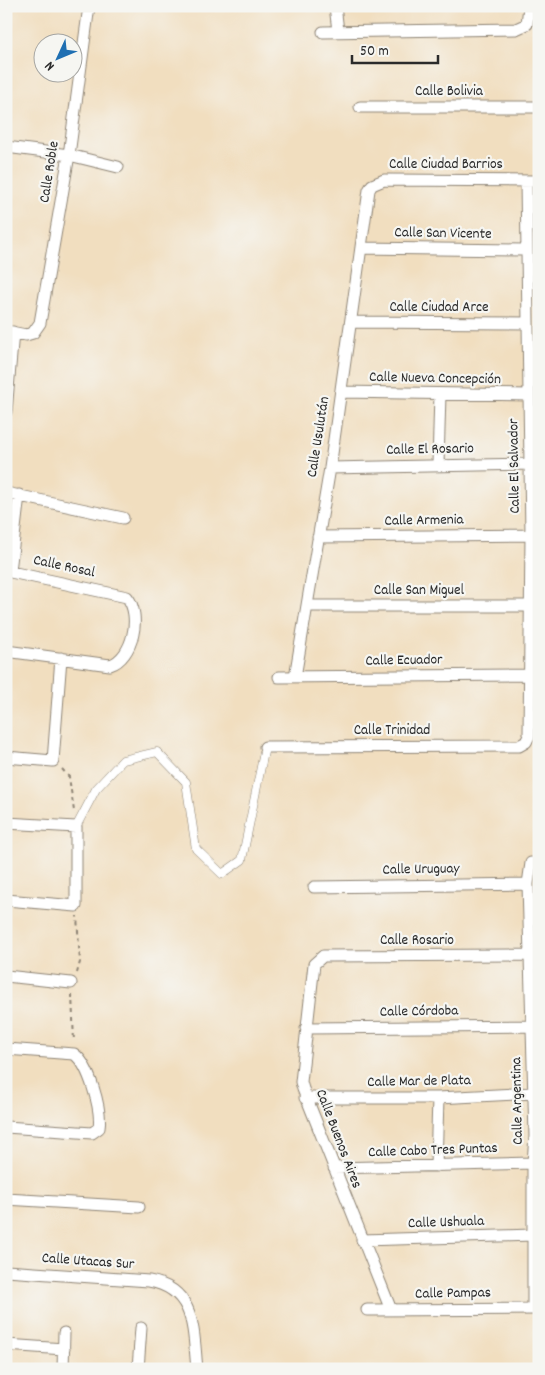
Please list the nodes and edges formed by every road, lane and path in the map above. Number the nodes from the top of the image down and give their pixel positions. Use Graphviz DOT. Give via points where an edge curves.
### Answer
graph roads {
  1 [pos="89,6"];
  2 [pos="335,6"];
  3 [pos="529,6"];
  4 [pos="338,31"];
  5 [pos="323,32"];
  6 [pos="360,107"];
  7 [pos="539,107"];
  8 [pos="6,146"];
  9 [pos="69,155"];
  10 [pos="118,167"];
  11 [pos="526,180"];
  12 [pos="539,181"];
  13 [pos="367,201"];
  14 [pos="361,248"];
  15 [pos="525,250"];
  16 [pos="351,322"];
  17 [pos="527,323"];
  18 [pos="9,332"];
  19 [pos="341,392"];
  20 [pos="440,394"];
  21 [pos="528,395"];
  22 [pos="6,412"];
  23 [pos="534,419"];
  24 [pos="534,435"];
  25 [pos="438,464"];
  26 [pos="530,464"];
  27 [pos="330,468"];
  28 [pos="6,493"];
  29 [pos="19,495"];
  30 [pos="123,518"];
  31 [pos="531,534"];
  32 [pos="318,537"];
  33 [pos="8,571"];
  34 [pos="308,606"];
  35 [pos="529,606"];
  36 [pos="6,651"];
  37 [pos="61,658"];
  38 [pos="530,675"];
  39 [pos="279,677"];
  40 [pos="295,677"];
  41 [pos="519,746"];
  42 [pos="266,747"];
  43 [pos="6,757"];
  44 [pos="53,761"];
  45 [pos="6,823"];
  46 [pos="76,827"];
  47 [pos="531,863"];
  48 [pos="528,884"];
  49 [pos="314,887"];
  50 [pos="6,900"];
  51 [pos="531,955"];
  52 [pos="312,971"];
  53 [pos="6,976"];
  54 [pos="71,983"];
  55 [pos="532,1026"];
  56 [pos="306,1028"];
  57 [pos="6,1049"];
  58 [pos="533,1093"];
  59 [pos="305,1098"];
  60 [pos="438,1098"];
  61 [pos="537,1120"];
  62 [pos="6,1126"];
  63 [pos="537,1136"];
  64 [pos="532,1163"];
  65 [pos="436,1166"];
  66 [pos="334,1168"];
  67 [pos="6,1199"];
  68 [pos="140,1207"];
  69 [pos="532,1235"];
  70 [pos="362,1240"];
  71 [pos="6,1271"];
  72 [pos="536,1309"];
  73 [pos="367,1310"];
  74 [pos="391,1310"];
  75 [pos="140,1328"];
  76 [pos="64,1333"];
  77 [pos="6,1344"];
  78 [pos="64,1349"];
  79 [pos="63,1369"];
  80 [pos="138,1369"];
  81 [pos="197,1369"];
  1 -- 9 [label="street, Calle Roble"];
  2 -- 4 [label="street"];
  3 -- 4 [label="street" via="527,24 516,29"];
  4 -- 5 [label="street"];
  6 -- 7 [label="street, Calle Bolivia"];
  8 -- 9 [label="street"];
  9 -- 10 [label="street"];
  9 -- 18 [label="street, Calle Roble" via="40,323 33,333"];
  11 -- 12 [label="street, Calle Ciudad Barrios"];
  11 -- 13 [label="street, Calle Ciudad Barrios" via="384,180 372,185"];
  11 -- 15 [label="street, Calle El Salvador"];
  13 -- 14 [label="street, Calle Usulután"];
  14 -- 15 [label="street, Calle San Vicente"];
  14 -- 16 [label="street, Calle Usulután"];
  15 -- 17 [label="street, Calle El Salvador"];
  16 -- 17 [label="street, Calle Ciudad Arce"];
  16 -- 19 [label="street, Calle Usulután"];
  17 -- 21 [label="street, Calle El Salvador"];
  18 -- 22 [label="street"];
  19 -- 20 [label="street, Calle Nueva Concepción"];
  19 -- 27 [label="street, Calle Usulután"];
  20 -- 21 [label="street, Calle Nueva Concepción"];
  20 -- 25 [label="street"];
  21 -- 23 [label="street, Calle El Salvador"];
  23 -- 24 [label="street, Calle El Salvador"];
  24 -- 26 [label="street, Calle El Salvador"];
  25 -- 26 [label="street, Calle El Rosario"];
  25 -- 27 [label="street, Calle El Rosario"];
  26 -- 31 [label="street, Calle El Salvador"];
  27 -- 32 [label="street, Calle Usulután"];
  28 -- 29 [label="street"];
  29 -- 30 [label="street"];
  29 -- 33 [label="street"];
  31 -- 32 [label="street, Calle Armenia"];
  31 -- 35 [label="street, Calle El Salvador"];
  32 -- 34 [label="street, Calle Usulután"];
  33 -- 37 [label="street, Calle Rosal" via="116,593 132,603 134,611 128,647 118,662 110,665"];
  34 -- 35 [label="street, Calle San Miguel"];
  34 -- 40 [label="street, Calle Usulután"];
  35 -- 38 [label="street, Calle El Salvador"];
  36 -- 37 [label="street"];
  37 -- 44 [label="street"];
  38 -- 40 [label="street, Calle Ecuador"];
  38 -- 41 [label="street, Calle El Salvador" via="529,736"];
  39 -- 40 [label="street, Calle Ecuador"];
  41 -- 42 [label="street, Calle Trinidad"];
  42 -- 46 [label="street" via="242,860 222,874 196,849 186,782 157,752 123,760 96,789"];
  43 -- 44 [label="street"];
  44 -- 46 [label="path" via="69,777"];
  45 -- 46 [label="street"];
  46 -- 50 [label="street" via="76,906"];
  47 -- 48 [label="street, Calle Argentina"];
  48 -- 49 [label="street, Calle Uruguay"];
  48 -- 51 [label="street, Calle Argentina"];
  51 -- 52 [label="street, Calle Rosario" via="323,956 314,964"];
  51 -- 55 [label="street, Calle Argentina"];
  52 -- 56 [label="street, Calle Buenos Aires"];
  53 -- 54 [label="street"];
  55 -- 56 [label="street, Calle Córdoba"];
  55 -- 58 [label="street, Calle Argentina"];
  56 -- 59 [label="street, Calle Buenos Aires" via="301,1082"];
  57 -- 62 [label="street" via="74,1054 81,1058 101,1118 99,1128 92,1134"];
  58 -- 60 [label="street, Calle Mar de Plata"];
  58 -- 61 [label="street, Calle Argentina"];
  59 -- 60 [label="street, Calle Mar de Plata"];
  59 -- 66 [label="street, Calle Buenos Aires"];
  60 -- 65 [label="street"];
  61 -- 63 [label="street, Calle Argentina"];
  63 -- 64 [label="street, Calle Argentina"];
  64 -- 65 [label="street, Calle Cabo Tres Puntas"];
  64 -- 69 [label="street, Calle Argentina"];
  65 -- 66 [label="street, Calle Cabo Tres Puntas"];
  66 -- 70 [label="street, Calle Buenos Aires"];
  67 -- 68 [label="street"];
  69 -- 70 [label="street, Calle Ushuala"];
  69 -- 72 [label="street, Calle Argentina"];
  70 -- 74 [label="street, Calle Buenos Aires"];
  71 -- 81 [label="street, Calle Utacas Sur" via="168,1285 177,1291 190,1314"];
  72 -- 74 [label="street, Calle Pampas"];
  73 -- 74 [label="street, Calle Pampas"];
  75 -- 80 [label="street"];
  76 -- 78 [label="street"];
  77 -- 78 [label="street"];
  78 -- 79 [label="street"];
}
